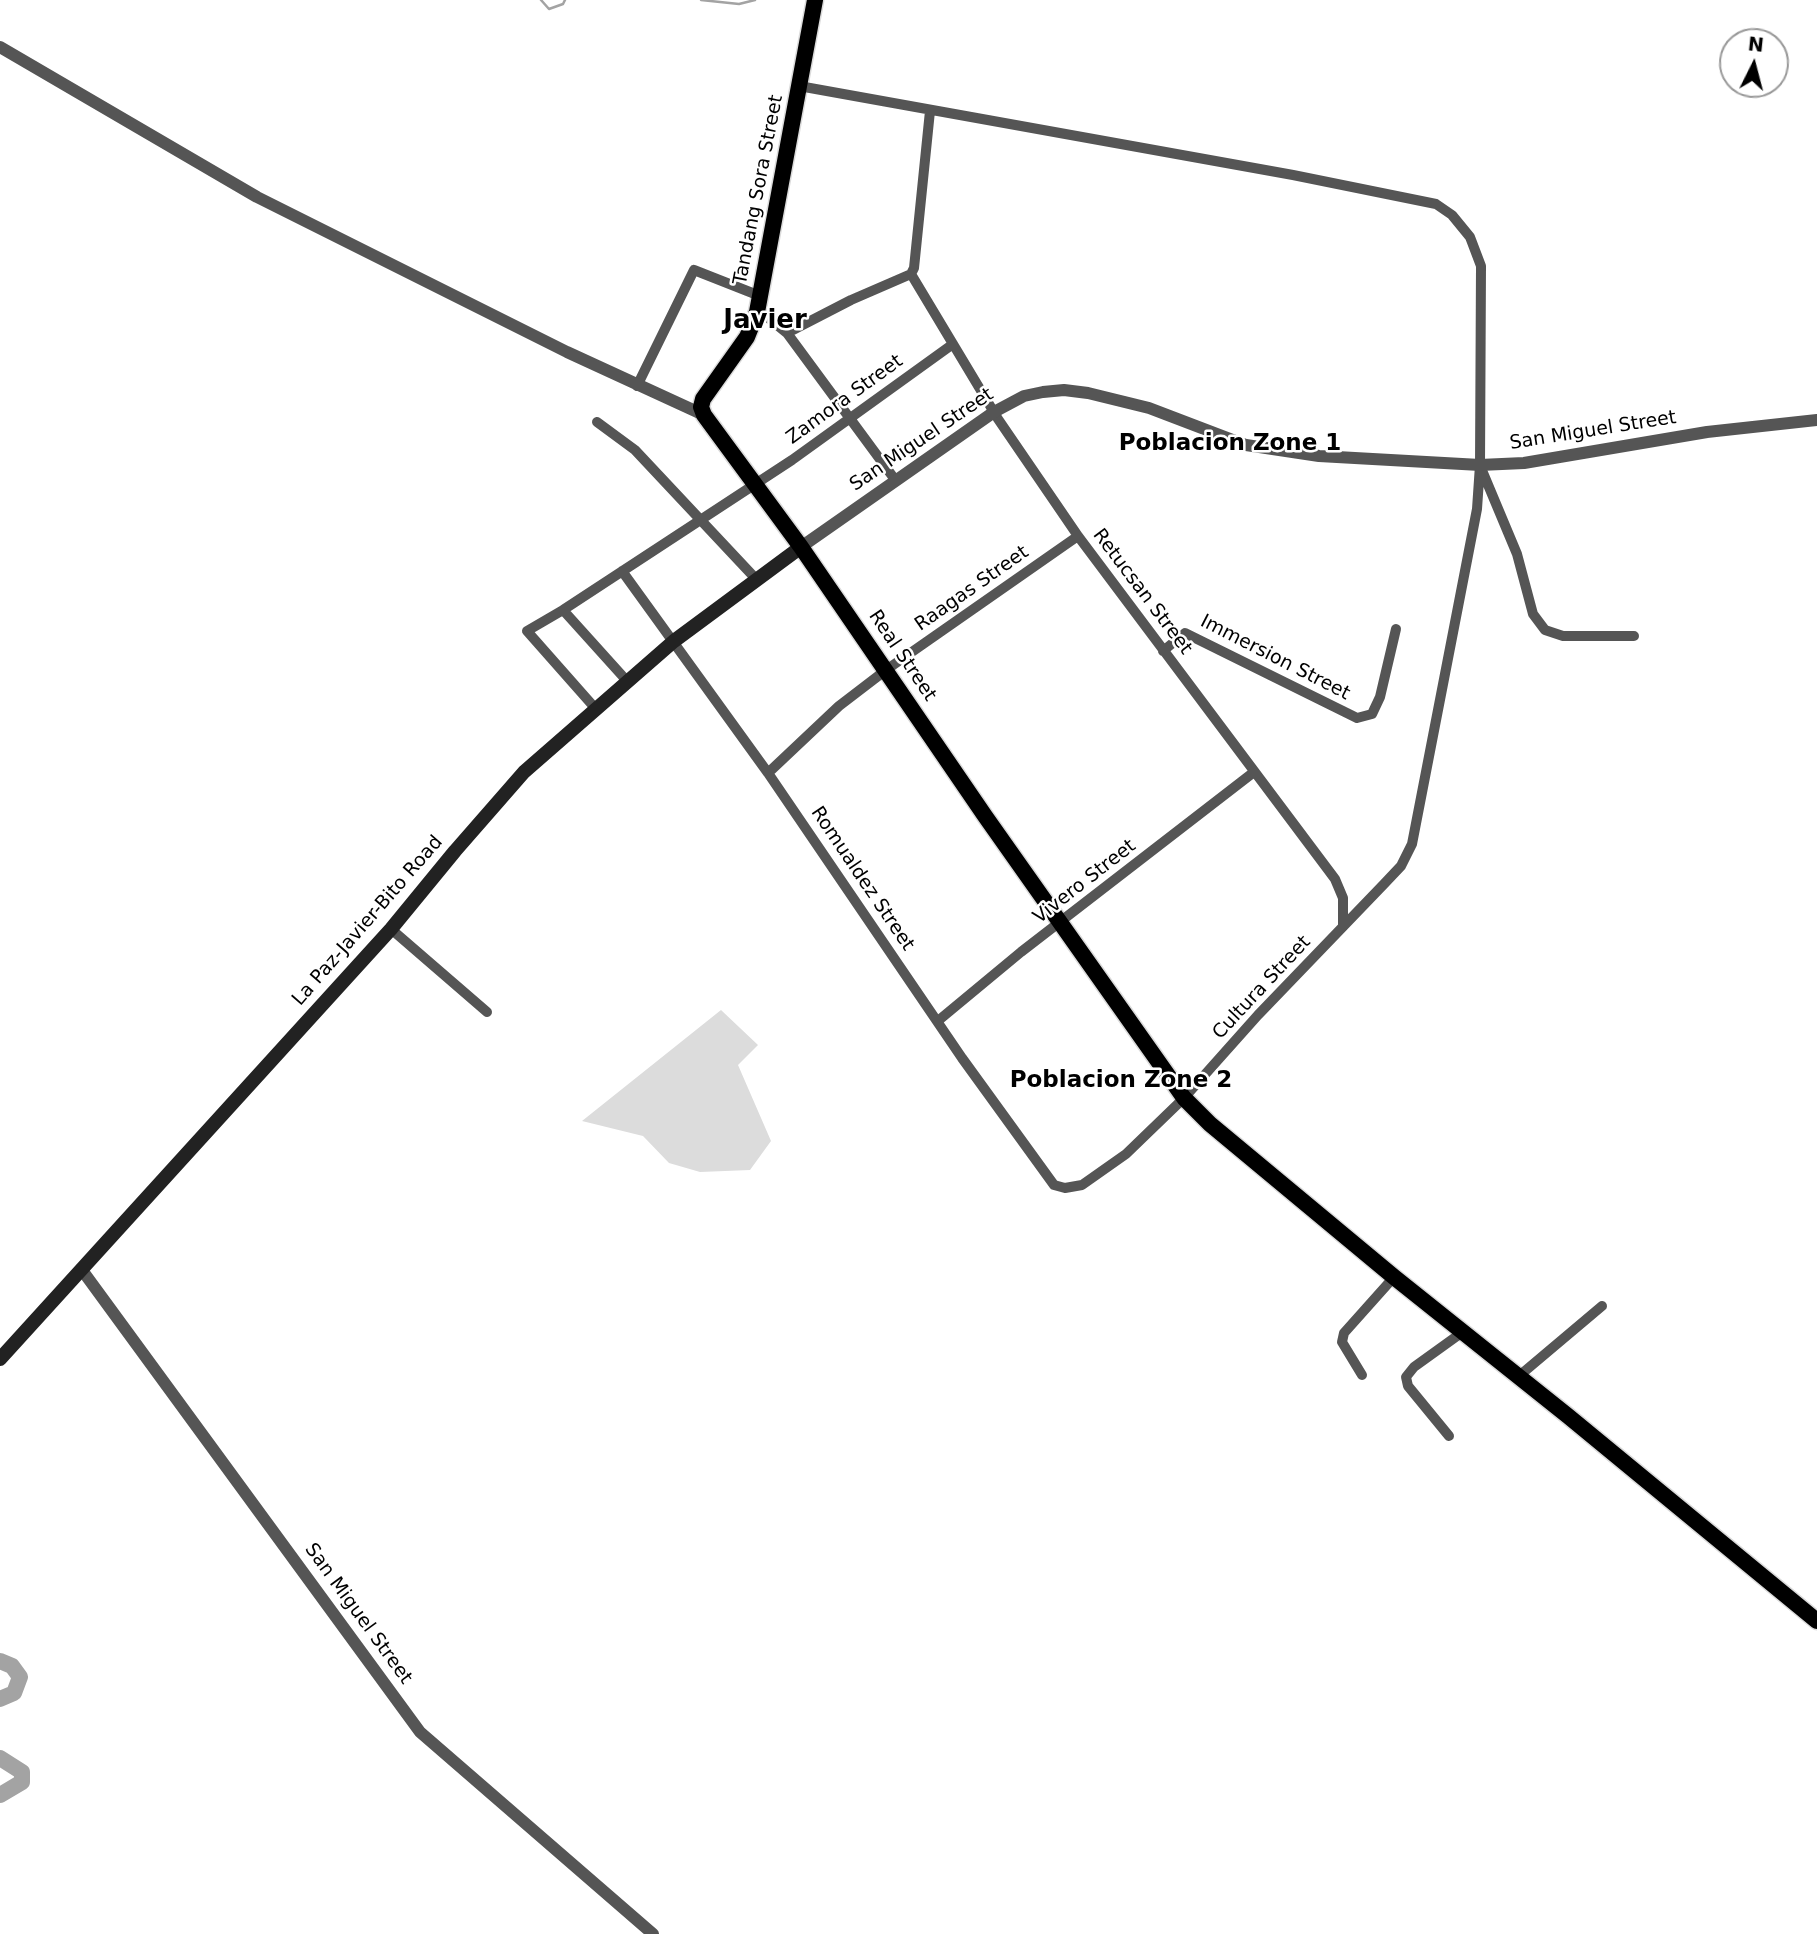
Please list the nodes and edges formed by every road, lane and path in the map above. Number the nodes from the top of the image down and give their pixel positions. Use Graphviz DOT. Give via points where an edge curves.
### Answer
graph roads {
  1 [pos="815,0"];
  2 [pos="0,47"];
  3 [pos="799,86"];
  4 [pos="930,111"];
  5 [pos="911,274"];
  6 [pos="759,304"];
  7 [pos="787,333"];
  8 [pos="953,344"];
  9 [pos="638,386"];
  10 [pos="994,412"];
  11 [pos="704,415"];
  12 [pos="849,419"];
  13 [pos="1817,419"];
  14 [pos="597,422"];
  15 [pos="1480,465"];
  16 [pos="895,481"];
  17 [pos="756,483"];
  18 [pos="700,519"];
  19 [pos="1078,536"];
  20 [pos="802,547"];
  21 [pos="622,571"];
  22 [pos="756,579"];
  23 [pos="563,610"];
  24 [pos="1396,629"];
  25 [pos="1634,636"];
  26 [pos="674,641"];
  27 [pos="1163,651"];
  28 [pos="886,670"];
  29 [pos="627,681"];
  30 [pos="595,708"];
  31 [pos="1254,772"];
  32 [pos="768,773"];
  33 [pos="1060,924"];
  34 [pos="1343,926"];
  35 [pos="391,929"];
  36 [pos="487,1012"];
  37 [pos="939,1020"];
  38 [pos="1184,1098"];
  39 [pos="1082,1185"];
  40 [pos="82,1270"];
  41 [pos="1394,1277"];
  42 [pos="1602,1306"];
  43 [pos="1465,1331"];
  44 [pos="0,1359"];
  45 [pos="1362,1375"];
  46 [pos="1519,1376"];
  47 [pos="1449,1436"];
  48 [pos="1817,1621"];
  49 [pos="653,1934"];
  1 -- 3 [label="main road, Tandang Sora Street"];
  2 -- 9 [label="street" via="257,197"];
  3 -- 4 [label="street, Cultura Street"];
  3 -- 6 [label="main road, Tandang Sora Street"];
  4 -- 5 [label="street"];
  4 -- 15 [label="street, Cultura Street" via="1436,204 1470,237 1481,266"];
  5 -- 7 [label="street"];
  5 -- 8 [label="street, Retucsan Street"];
  6 -- 7 [label="street"];
  6 -- 9 [label="street" via="694,270"];
  6 -- 11 [label="main road, Tandang Sora Street" via="747,337 703,398"];
  7 -- 12 [label="street"];
  8 -- 10 [label="street, Retucsan Street"];
  8 -- 12 [label="street, Zamora Street"];
  9 -- 11 [label="street"];
  10 -- 15 [label="street, San Miguel Street" via="1024,396 1064,390 1169,414 1246,444 1319,456"];
  10 -- 16 [label="street, San Miguel Street"];
  10 -- 19 [label="street, Retucsan Street"];
  11 -- 17 [label="main road, Real Street"];
  12 -- 16 [label="street"];
  12 -- 17 [label="street, Zamora Street"];
  13 -- 15 [label="street, San Miguel Street" via="1524,463"];
  14 -- 18 [label="street" via="635,450"];
  15 -- 25 [label="street" via="1517,554 1533,614 1545,630 1563,636"];
  15 -- 34 [label="street, Cultura Street" via="1477,509 1412,844 1401,866"];
  16 -- 20 [label="street, San Miguel Street"];
  17 -- 18 [label="street, Zamora Street"];
  17 -- 20 [label="main road, Real Street"];
  18 -- 21 [label="street"];
  18 -- 22 [label="street"];
  19 -- 27 [label="street, Retucsan Street"];
  19 -- 28 [label="street, Raagas Street"];
  20 -- 22 [label="main road, La Paz-Javier-Bito Road"];
  20 -- 28 [label="main road, Real Street"];
  21 -- 23 [label="street"];
  21 -- 26 [label="street, Romualdez Street"];
  22 -- 26 [label="main road, La Paz-Javier-Bito Road"];
  23 -- 29 [label="street"];
  23 -- 30 [label="street" via="527,631"];
  24 -- 27 [label="street, Immersion Street" via="1380,697 1372,714 1357,718 1185,633"];
  26 -- 29 [label="main road, La Paz-Javier-Bito Road"];
  26 -- 32 [label="street, Romualdez Street"];
  27 -- 31 [label="street, Retucsan Street"];
  28 -- 32 [label="street, Raagas Street" via="839,706"];
  28 -- 33 [label="main road, Real Street"];
  29 -- 30 [label="main road, La Paz-Javier-Bito Road"];
  30 -- 35 [label="main road, La Paz-Javier-Bito Road" via="524,772"];
  31 -- 33 [label="street, Vivero Street"];
  31 -- 34 [label="street, Retucsan Street" via="1335,879 1343,898"];
  32 -- 37 [label="street, Romualdez Street"];
  33 -- 37 [label="street, Vivero Street"];
  33 -- 38 [label="main road, Real Street"];
  34 -- 38 [label="street, Cultura Street"];
  35 -- 36 [label="street"];
  35 -- 40 [label="main road, La Paz-Javier-Bito Road"];
  37 -- 39 [label="street, Romualdez Street" via="1046,1177 1065,1188"];
  38 -- 39 [label="street, Cultura Street" via="1126,1154"];
  38 -- 41 [label="main road, Real Street"];
  40 -- 44 [label="main road, La Paz-Javier-Bito Road"];
  40 -- 49 [label="street, San Miguel Street" via="420,1731"];
  41 -- 43 [label="main road, Real Street"];
  41 -- 45 [label="street" via="1344,1333 1342,1342"];
  42 -- 46 [label="street"];
  43 -- 46 [label="main road, Real Street"];
  43 -- 47 [label="street" via="1406,1377 1408,1386"];
  46 -- 48 [label="main road, Real Street"];
}
